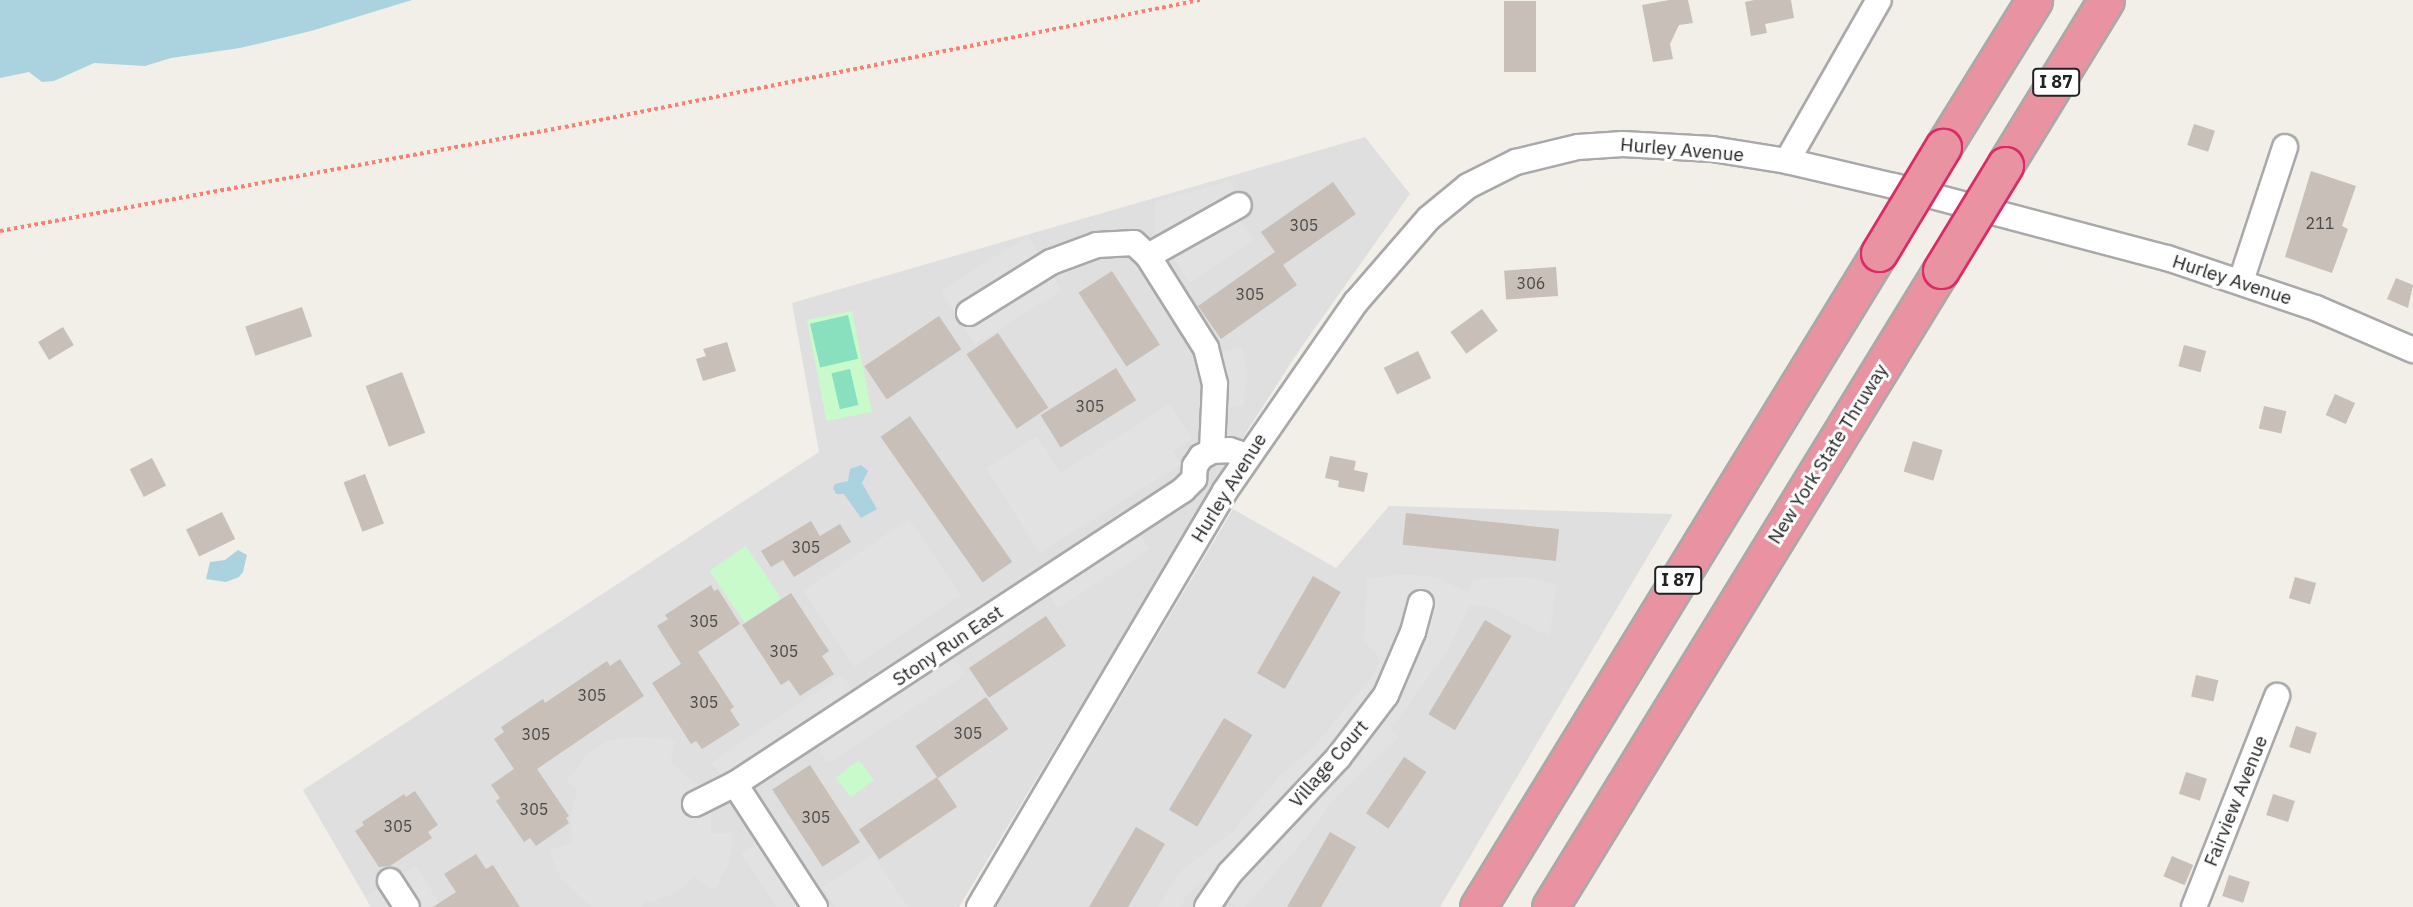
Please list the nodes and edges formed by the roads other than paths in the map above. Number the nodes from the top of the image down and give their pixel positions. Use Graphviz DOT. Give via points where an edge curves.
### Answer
graph roads {
  1 [pos="1879,0"];
  2 [pos="2034,0"];
  3 [pos="2106,0"];
  4 [pos="2285,147"];
  5 [pos="1787,161"];
  6 [pos="1239,205"];
  7 [pos="1149,256"];
  8 [pos="2241,281"];
  9 [pos="969,313"];
  10 [pos="2413,350"];
  11 [pos="1212,451"];
  12 [pos="1247,456"];
  13 [pos="1194,480"];
  14 [pos="1225,491"];
  15 [pos="1421,603"];
  16 [pos="2277,696"];
  17 [pos="735,784"];
  18 [pos="695,804"];
  19 [pos="390,881"];
  20 [pos="407,907"];
  21 [pos="815,907"];
  22 [pos="979,907"];
  23 [pos="1207,907"];
  24 [pos="1478,907"];
  25 [pos="1550,907"];
  26 [pos="2194,907"];
  1 -- 5 [label="street"];
  2 -- 24 [label="highway, I 87, bridge"];
  3 -- 25 [label="highway, New York State Thruway / I 87, bridge"];
  4 -- 8 [label="street"];
  5 -- 8 [label="street, Hurley Avenue" via="2078,233"];
  5 -- 12 [label="street, Hurley Avenue" via="1659,145 1578,147 1516,162 1468,186 1429,218 1356,302"];
  6 -- 7 [label="street"];
  7 -- 9 [label="street" via="1133,243 1097,245 1051,262"];
  7 -- 11 [label="street" via="1206,348 1215,384"];
  8 -- 10 [label="street, Hurley Avenue"];
  11 -- 12 [label="street"];
  11 -- 13 [label="street, Stony Run East" via="1195,466"];
  12 -- 14 [label="street, Hurley Avenue"];
  13 -- 14 [label="street"];
  13 -- 17 [label="street, Stony Run East"];
  14 -- 22 [label="street, Hurley Avenue"];
  15 -- 23 [label="street, Village Court" via="1386,695 1339,758 1230,873"];
  16 -- 26 [label="street, Fairview Avenue"];
  17 -- 18 [label="street, Stony Run East"];
  17 -- 21 [label="street"];
  19 -- 20 [label="street"];
}
